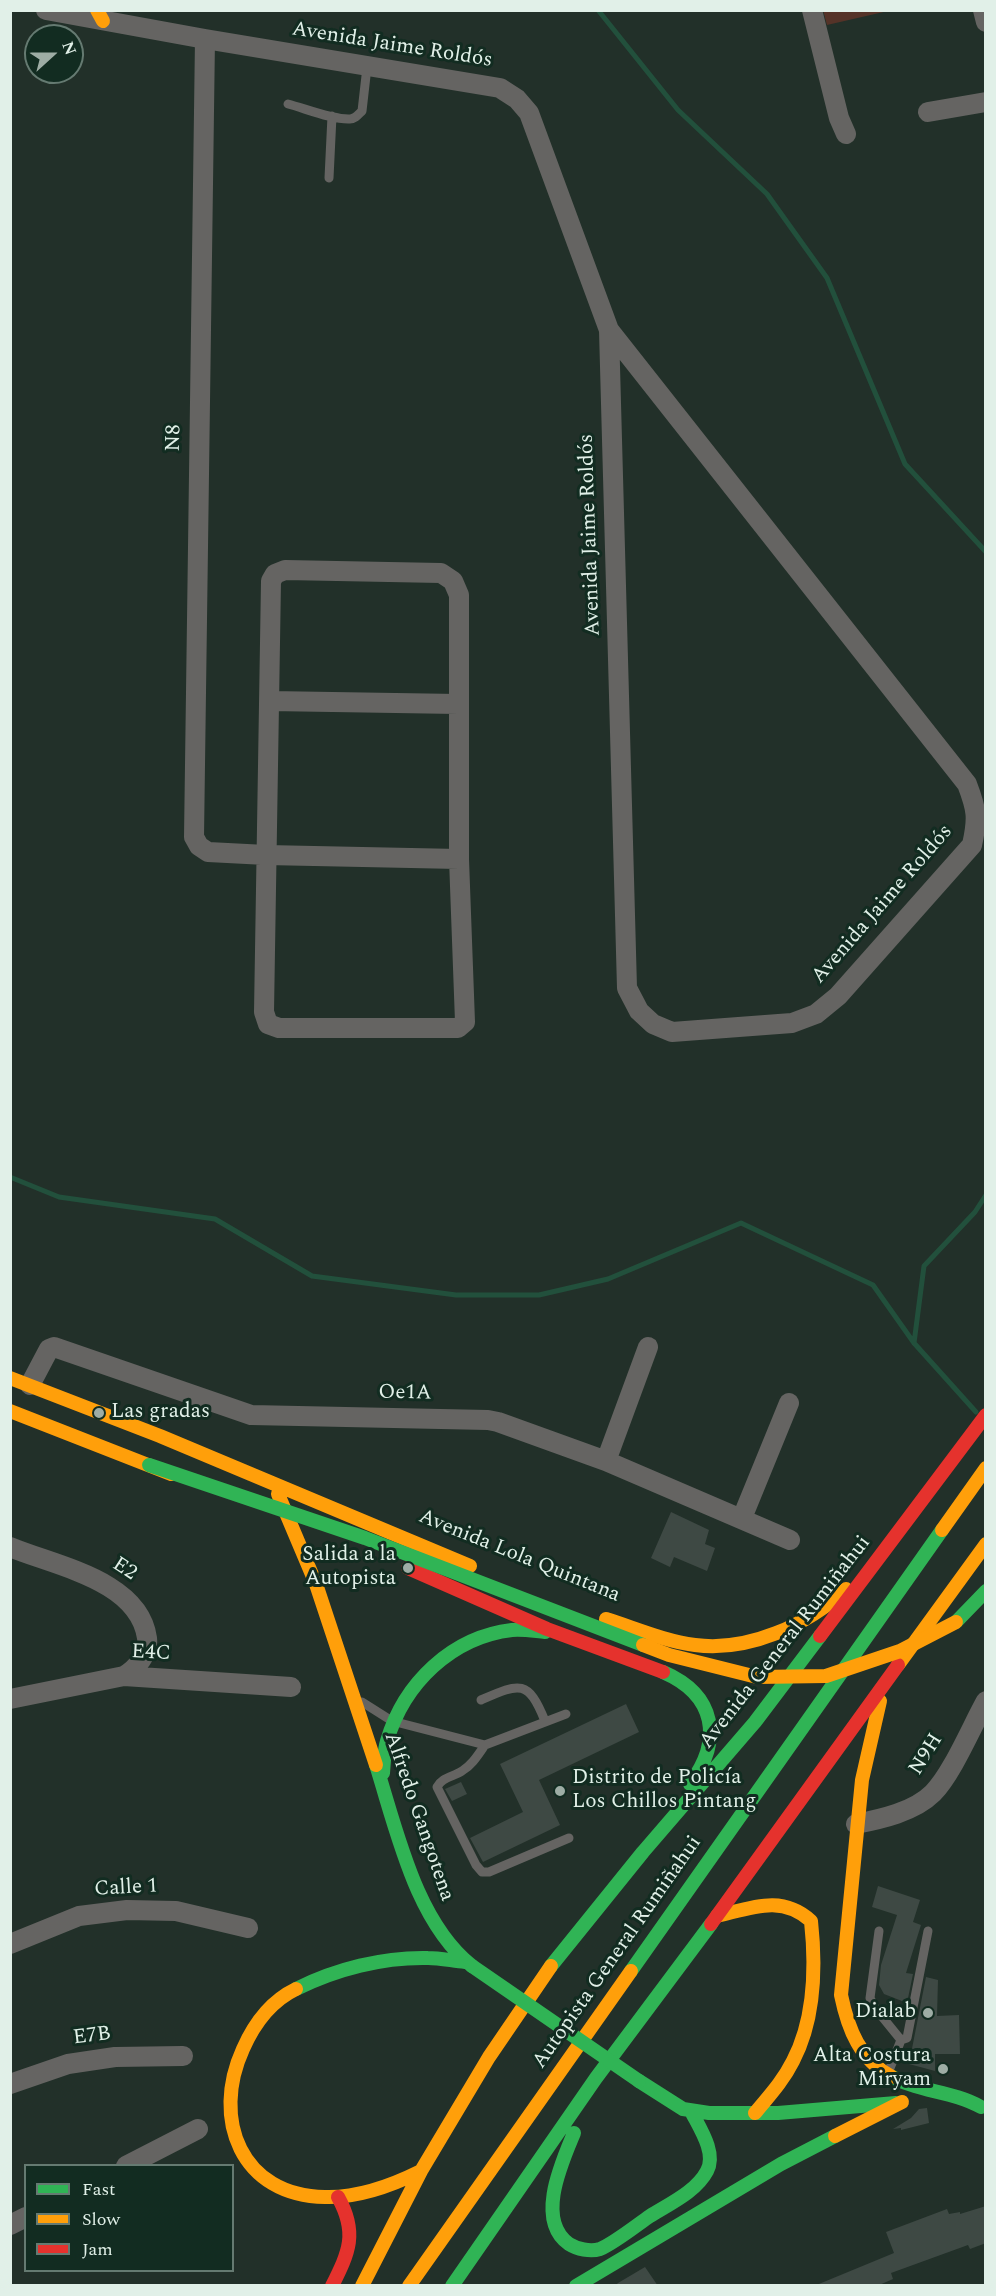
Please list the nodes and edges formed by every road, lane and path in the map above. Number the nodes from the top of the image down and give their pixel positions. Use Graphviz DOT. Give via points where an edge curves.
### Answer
graph roads {
  1 [pos="46,10"];
  2 [pos="812,10"];
  3 [pos="983,10"];
  4 [pos="100,16"];
  5 [pos="986,22"];
  6 [pos="205,39"];
  7 [pos="367,67"];
  8 [pos="986,102"];
  9 [pos="288,104"];
  10 [pos="928,112"];
  11 [pos="332,116"];
  12 [pos="846,134"];
  13 [pos="329,178"];
  14 [pos="609,330"];
  15 [pos="270,701"];
  16 [pos="458,704"];
  17 [pos="266,855"];
  18 [pos="459,859"];
  19 [pos="648,1347"];
  20 [pos="10,1378"];
  21 [pos="30,1385"];
  22 [pos="789,1403"];
  23 [pos="10,1411"];
  24 [pos="981,1420"];
  25 [pos="958,1453"];
  26 [pos="606,1461"];
  27 [pos="149,1465"];
  28 [pos="986,1468"];
  29 [pos="272,1483"];
  30 [pos="742,1518"];
  31 [pos="291,1522"];
  32 [pos="790,1540"];
  33 [pos="986,1544"];
  34 [pos="10,1547"];
  35 [pos="986,1591"];
  36 [pos="564,1636"];
  37 [pos="124,1676"];
  38 [pos="291,1687"];
  39 [pos="883,1688"];
  40 [pos="355,1698"];
  41 [pos="10,1699"];
  42 [pos="481,1700"];
  43 [pos="986,1701"];
  44 [pos="566,1714"];
  45 [pos="392,1721"];
  46 [pos="545,1721"];
  47 [pos="485,1745"];
  48 [pos="383,1787"];
  49 [pos="856,1824"];
  50 [pos="569,1838"];
  51 [pos="644,1852"];
  52 [pos="717,1917"];
  53 [pos="248,1928"];
  54 [pos="879,1931"];
  55 [pos="928,1931"];
  56 [pos="10,1944"];
  57 [pos="469,1964"];
  58 [pos="870,1998"];
  59 [pos="852,2008"];
  60 [pos="901,2040"];
  61 [pos="183,2056"];
  62 [pos="887,2075"];
  63 [pos="596,2078"];
  64 [pos="10,2084"];
  65 [pos="911,2102"];
  66 [pos="984,2108"];
  67 [pos="691,2111"];
  68 [pos="755,2113"];
  69 [pos="198,2129"];
  70 [pos="130,2164"];
  71 [pos="421,2171"];
  72 [pos="338,2197"];
  73 [pos="24,2218"];
  74 [pos="10,2225"];
  75 [pos="332,2286"];
  76 [pos="362,2286"];
  77 [pos="409,2286"];
  78 [pos="452,2286"];
  79 [pos="576,2286"];
  1 -- 4 [label="street, Avenida Jaime Roldós"];
  2 -- 12 [label="street"];
  3 -- 5 [label="street"];
  4 -- 6 [label="street, Avenida Jaime Roldós"];
  6 -- 7 [label="street, Avenida Jaime Roldós"];
  6 -- 17 [label="street, N8" via="194,837 208,852"];
  7 -- 11 [label="lane" via="362,111 350,119"];
  7 -- 14 [label="street, Avenida Jaime Roldós" via="500,88 517,99 529,113"];
  8 -- 10 [label="street"];
  9 -- 11 [label="lane"];
  11 -- 13 [label="lane"];
  14 -- 14 [label="street, Avenida Jaime Roldós" via="968,784 976,807 972,845 837,996 816,1014 792,1023 672,1032 653,1024 639,1011 627,988"];
  15 -- 16 [label="street"];
  15 -- 16 [label="street" via="271,580 285,570 441,573 453,581 459,595"];
  15 -- 17 [label="street"];
  16 -- 18 [label="street"];
  17 -- 18 [label="street"];
  17 -- 18 [label="street" via="264,1012 268,1024 279,1028 448,1029 465,1022"];
  19 -- 26 [label="street"];
  20 -- 21 [label="main road, Avenida Lola Quintana"];
  21 -- 26 [label="street, Oe1A" via="49,1349 54,1347 251,1415 488,1420"];
  21 -- 29 [label="main road, Avenida Lola Quintana"];
  22 -- 30 [label="street"];
  23 -- 27 [label="main road, Avenida Lola Quintana"];
  24 -- 25 [label="main road, Avenida General Rumiñahui"];
  25 -- 29 [label="main road, Avenida Lola Quintana" via="837,1600 796,1624 722,1646 696,1645 571,1608"];
  25 -- 51 [label="main road, Avenida General Rumiñahui" via="754,1722"];
  26 -- 30 [label="street, Oe1A"];
  27 -- 31 [label="main road, Avenida Lola Quintana"];
  27 -- 35 [label="main road, Avenida Lola Quintana, bridge" via="365,1538 669,1655 757,1677 826,1676 900,1651 956,1622"];
  28 -- 77 [label="main road, Autopista General Rumiñahui"];
  29 -- 31 [label="main road, Alfredo Gangotena"];
  30 -- 32 [label="street, Oe1A"];
  31 -- 36 [label="main road, Avenida Lola Quintana"];
  31 -- 40 [label="main road, Alfredo Gangotena"];
  33 -- 39 [label="main road"];
  34 -- 37 [label="street, E2" via="87,1575 130,1603 140,1617 148,1645 132,1671"];
  36 -- 45 [label="main road" via="541,1631 494,1634 450,1652 415,1684"];
  36 -- 51 [label="main road, Avenida Lola Quintana" via="674,1677 692,1688 708,1719 711,1735 705,1763"];
  37 -- 38 [label="street, E4C"];
  37 -- 41 [label="street, E4C"];
  39 -- 49 [label="main road"];
  39 -- 52 [label="main road"];
  40 -- 45 [label="lane"];
  40 -- 48 [label="main road, Alfredo Gangotena"];
  42 -- 46 [label="lane" via="507,1689 524,1688 537,1701"];
  43 -- 49 [label="street, N9H" via="932,1795 887,1817"];
  44 -- 46 [label="lane"];
  45 -- 47 [label="lane"];
  45 -- 48 [label="main road"];
  46 -- 47 [label="lane"];
  47 -- 50 [label="lane" via="473,1763 440,1781 437,1787 482,1872"];
  48 -- 57 [label="main road, Alfredo Gangotena" via="415,1884 430,1916"];
  49 -- 59 [label="main road" via="841,1995"];
  51 -- 71 [label="main road, Avenida General Rumiñahui" via="543,1976"];
  52 -- 63 [label="main road"];
  52 -- 68 [label="main road" via="775,1904 801,1910 812,1921 814,1977 803,2032 785,2076"];
  53 -- 56 [label="street, Calle 1" via="176,1911 127,1910 79,1916"];
  54 -- 58 [label="lane"];
  55 -- 60 [label="lane" via="907,2038"];
  57 -- 67 [label="main road, Alfredo Gangotena, bridge"];
  57 -- 72 [label="main road" via="424,1958 325,1975 279,2000 243,2046 228,2096 230,2121 241,2150 256,2170 279,2187 318,2197"];
  58 -- 59 [label="lane"];
  58 -- 60 [label="lane"];
  59 -- 62 [label="main road" via="856,2045"];
  60 -- 62 [label="lane"];
  61 -- 64 [label="street, E7B" via="115,2057 68,2064"];
  62 -- 66 [label="main road" via="964,2096"];
  63 -- 67 [label="main road" via="555,2181 552,2206 564,2240 577,2249 599,2248 691,2190 708,2170 706,2142"];
  63 -- 78 [label="main road"];
  65 -- 66 [label="main road, Alfredo Gangotena" via="940,2100"];
  65 -- 68 [label="main road, Alfredo Gangotena"];
  65 -- 79 [label="main road" via="781,2164"];
  67 -- 68 [label="main road, Alfredo Gangotena"];
  69 -- 70 [label="street"];
  71 -- 72 [label="main road" via="384,2188"];
  71 -- 76 [label="main road, Avenida General Rumiñahui"];
  72 -- 75 [label="main road" via="349,2219 350,2234 345,2258"];
  73 -- 74 [label="street"];
}
